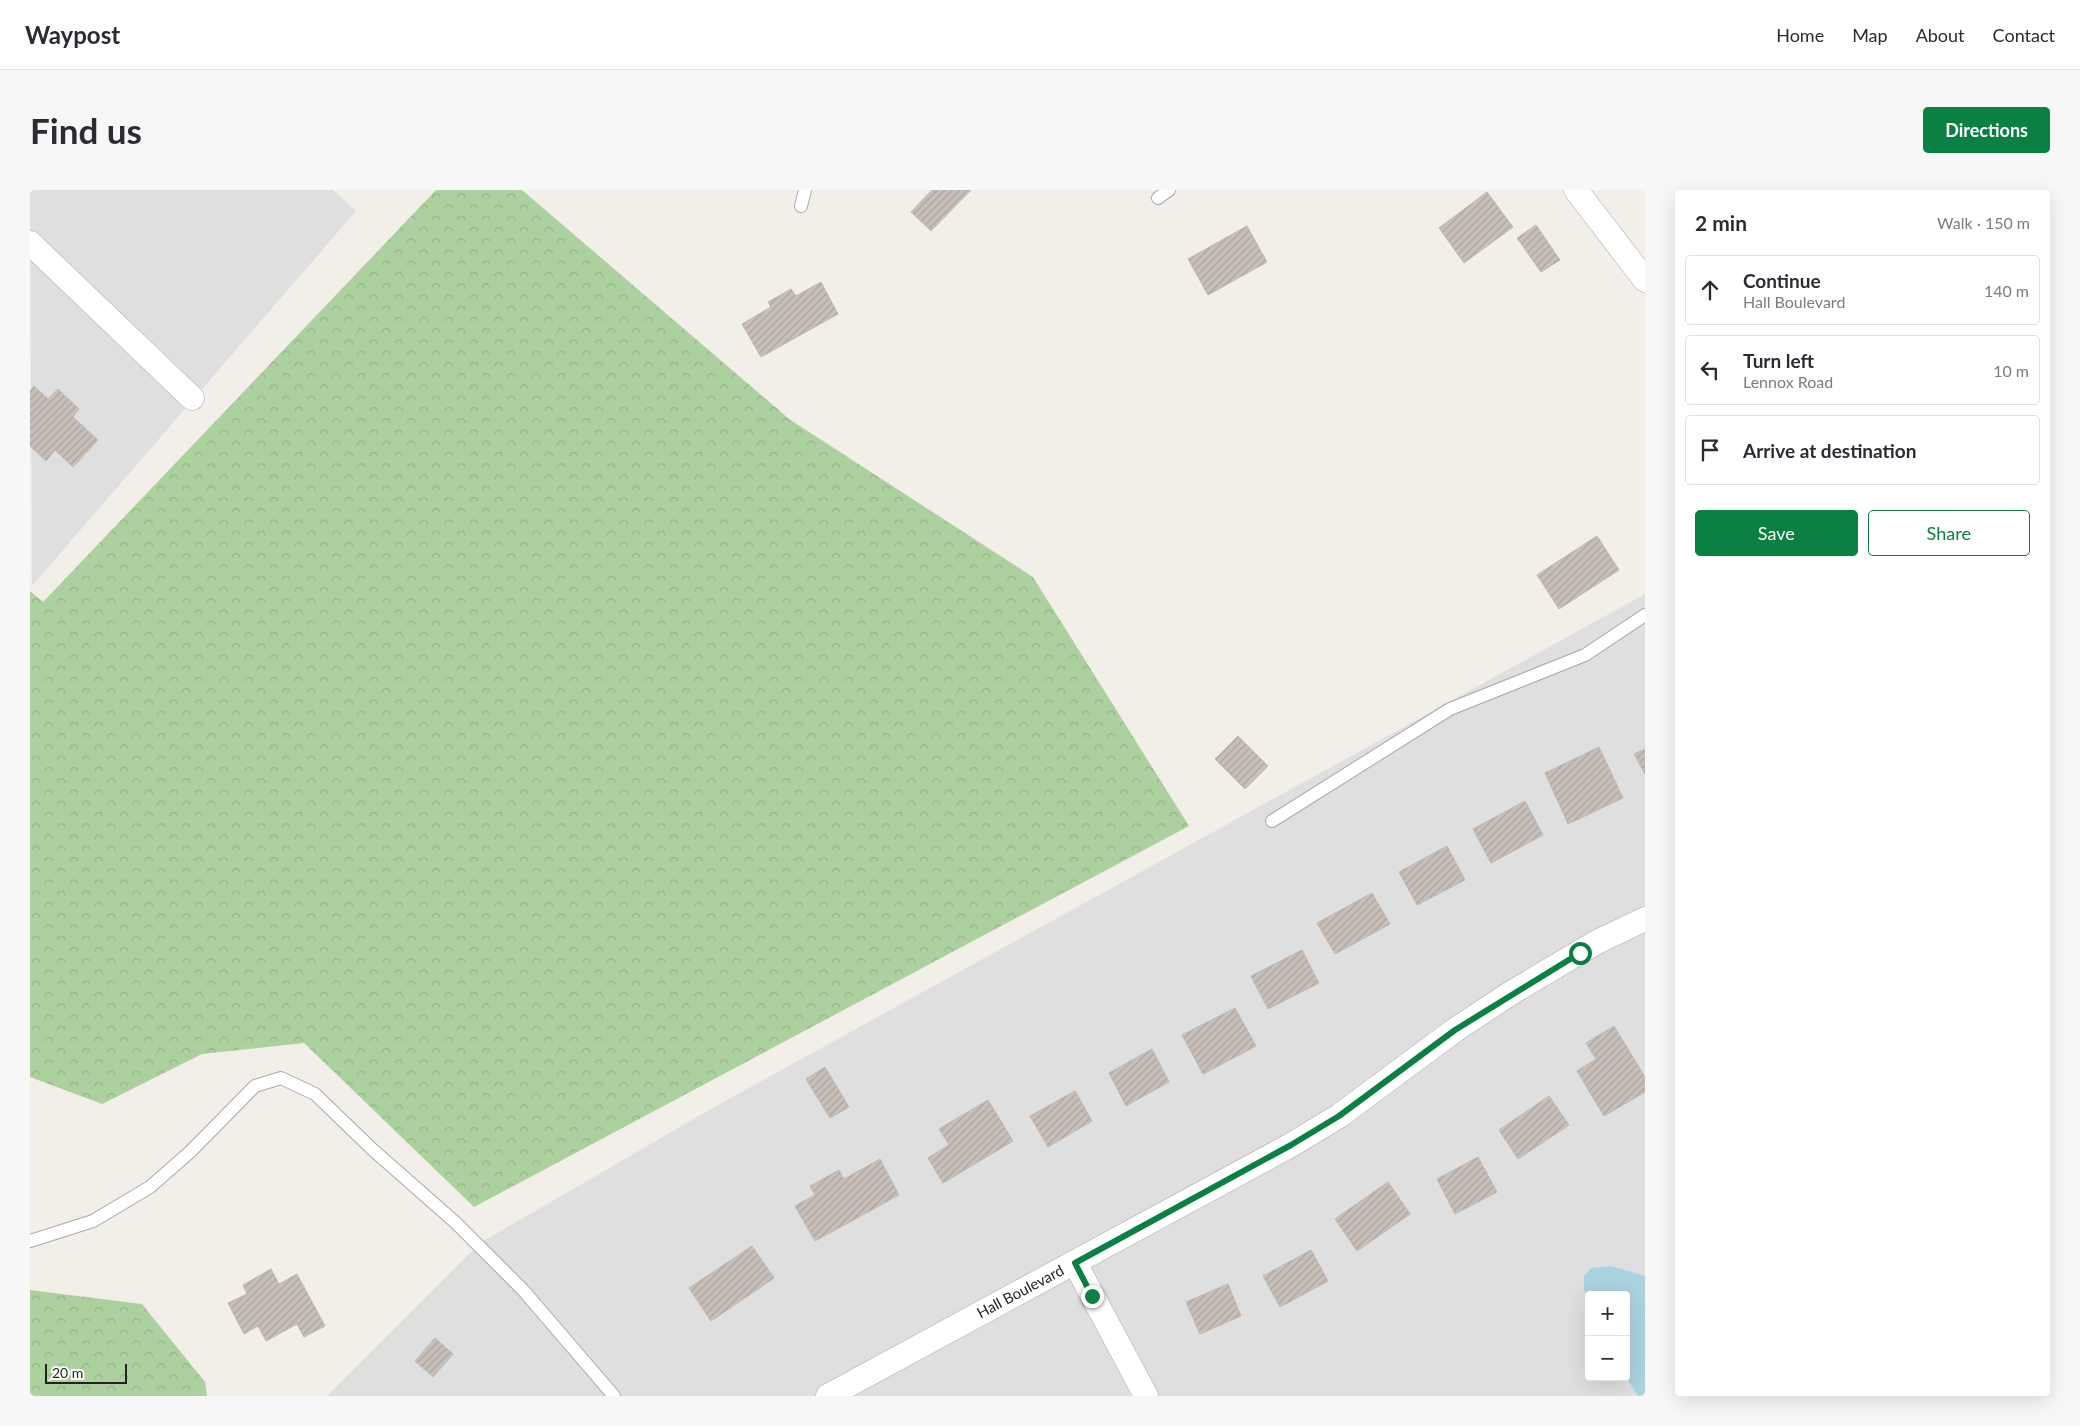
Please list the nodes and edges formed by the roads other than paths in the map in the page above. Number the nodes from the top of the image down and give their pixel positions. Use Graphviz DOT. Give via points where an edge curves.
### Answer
graph roads {
  1 [pos="805,190"];
  2 [pos="1169,190"];
  3 [pos="1576,190"];
  4 [pos="1158,198"];
  5 [pos="801,206"];
  6 [pos="30,243"];
  7 [pos="1645,280"];
  8 [pos="192,398"];
  9 [pos="1645,615"];
  10 [pos="1272,821"];
  11 [pos="1645,919"];
  12 [pos="30,1242"];
  13 [pos="1075,1263"];
  14 [pos="614,1396"];
  15 [pos="828,1396"];
  16 [pos="1146,1396"];
  1 -- 5 [label="lane"];
  2 -- 4 [label="lane"];
  3 -- 7 [label="street"];
  6 -- 8 [label="street"];
  9 -- 10 [label="lane" via="1586,654 1450,709"];
  11 -- 13 [label="street, Hall Boulevard" via="1597,942 1511,993 1339,1116 1291,1145"];
  12 -- 14 [label="lane" via="93,1221 150,1187 255,1086 281,1078 315,1094 456,1224 523,1290"];
  13 -- 15 [label="street, Hall Boulevard"];
  13 -- 16 [label="street"];
}
